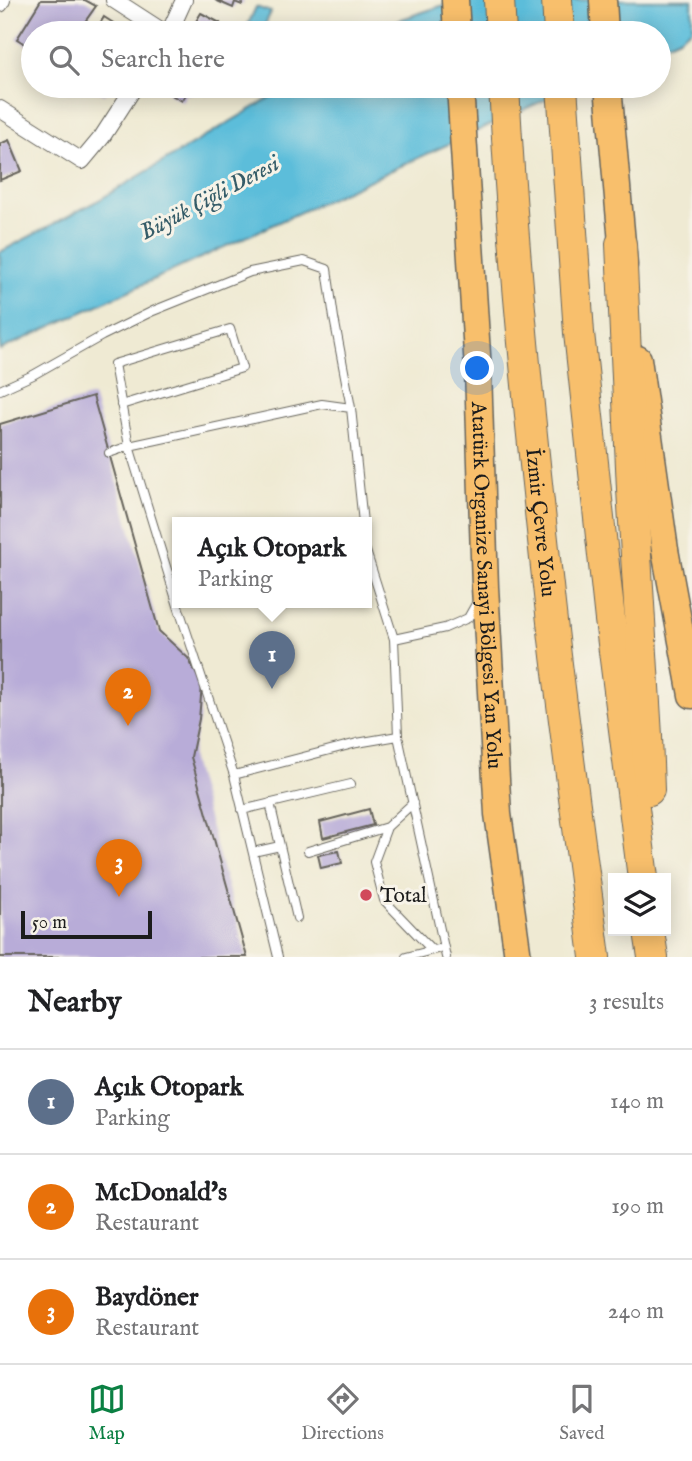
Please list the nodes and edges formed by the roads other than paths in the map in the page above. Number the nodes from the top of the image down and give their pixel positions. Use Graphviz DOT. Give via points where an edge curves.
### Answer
graph roads {
  1 [pos="114,0"];
  2 [pos="184,0"];
  3 [pos="455,0"];
  4 [pos="499,0"];
  5 [pos="557,0"];
  6 [pos="603,0"];
  7 [pos="148,21"];
  8 [pos="173,21"];
  9 [pos="456,21"];
  10 [pos="500,21"];
  11 [pos="558,21"];
  12 [pos="604,21"];
  13 [pos="127,98"];
  14 [pos="461,98"];
  15 [pos="505,98"];
  16 [pos="563,98"];
  17 [pos="609,98"];
  18 [pos="0,109"];
  19 [pos="621,244"];
  20 [pos="0,390"];
  21 [pos="121,405"];
  22 [pos="351,408"];
  23 [pos="129,446"];
  24 [pos="109,453"];
  25 [pos="362,517"];
  26 [pos="372,570"];
  27 [pos="172,586"];
  28 [pos="485,587"];
  29 [pos="179,608"];
  30 [pos="394,639"];
  31 [pos="692,695"];
  32 [pos="398,736"];
  33 [pos="234,775"];
  34 [pos="351,783"];
  35 [pos="270,803"];
  36 [pos="413,803"];
  37 [pos="242,810"];
  38 [pos="387,827"];
  39 [pos="280,846"];
  40 [pos="308,851"];
  41 [pos="253,852"];
  42 [pos="641,873"];
  43 [pos="649,873"];
  44 [pos="297,918"];
  45 [pos="650,936"];
  46 [pos="432,950"];
  47 [pos="445,953"];
  48 [pos="278,957"];
  49 [pos="406,957"];
  50 [pos="518,957"];
  51 [pos="596,957"];
  52 [pos="653,957"];
  1 -- 7 [label="street"];
  2 -- 8 [label="street"];
  3 -- 9 [label="main road"];
  4 -- 10 [label="highway"];
  5 -- 11 [label="highway"];
  6 -- 12 [label="main road"];
  13 -- 18 [label="street" via="82,161"];
  14 -- 28 [label="main road, Atatürk Organize Sanayi Bölgesi Yan Yolu" via="478,370"];
  15 -- 51 [label="highway, İzmir Çevre Yolu" via="550,606"];
  16 -- 42 [label="highway" via="579,333"];
  17 -- 19 [label="main road"];
  19 -- 31 [label="main road" via="665,550"];
  19 -- 43 [label="highway" via="647,736"];
  20 -- 22 [label="lane" via="153,312 250,272 304,261 327,269"];
  21 -- 21 [label="lane" via="242,369 230,329 114,364"];
  21 -- 23 [label="lane"];
  22 -- 23 [label="lane" via="322,404"];
  22 -- 25 [label="lane"];
  23 -- 24 [label="lane"];
  23 -- 27 [label="lane"];
  26 -- 30 [label="lane"];
  28 -- 30 [label="lane" via="468,618"];
  28 -- 50 [label="main road, Atatürk Organize Sanayi Bölgesi Yan Yolu" via="498,814"];
  29 -- 33 [label="lane"];
  30 -- 32 [label="lane"];
  32 -- 33 [label="lane"];
  32 -- 36 [label="lane"];
  33 -- 37 [label="lane"];
  34 -- 35 [label="lane"];
  35 -- 37 [label="lane"];
  35 -- 39 [label="lane"];
  36 -- 38 [label="lane"];
  36 -- 47 [label="lane"];
  37 -- 41 [label="lane"];
  38 -- 40 [label="lane"];
  38 -- 46 [label="lane" via="374,862 384,900"];
  39 -- 41 [label="lane"];
  39 -- 44 [label="lane"];
  41 -- 48 [label="lane"];
  45 -- 52 [label="highway"];
  46 -- 47 [label="lane"];
  46 -- 49 [label="lane"];
}
